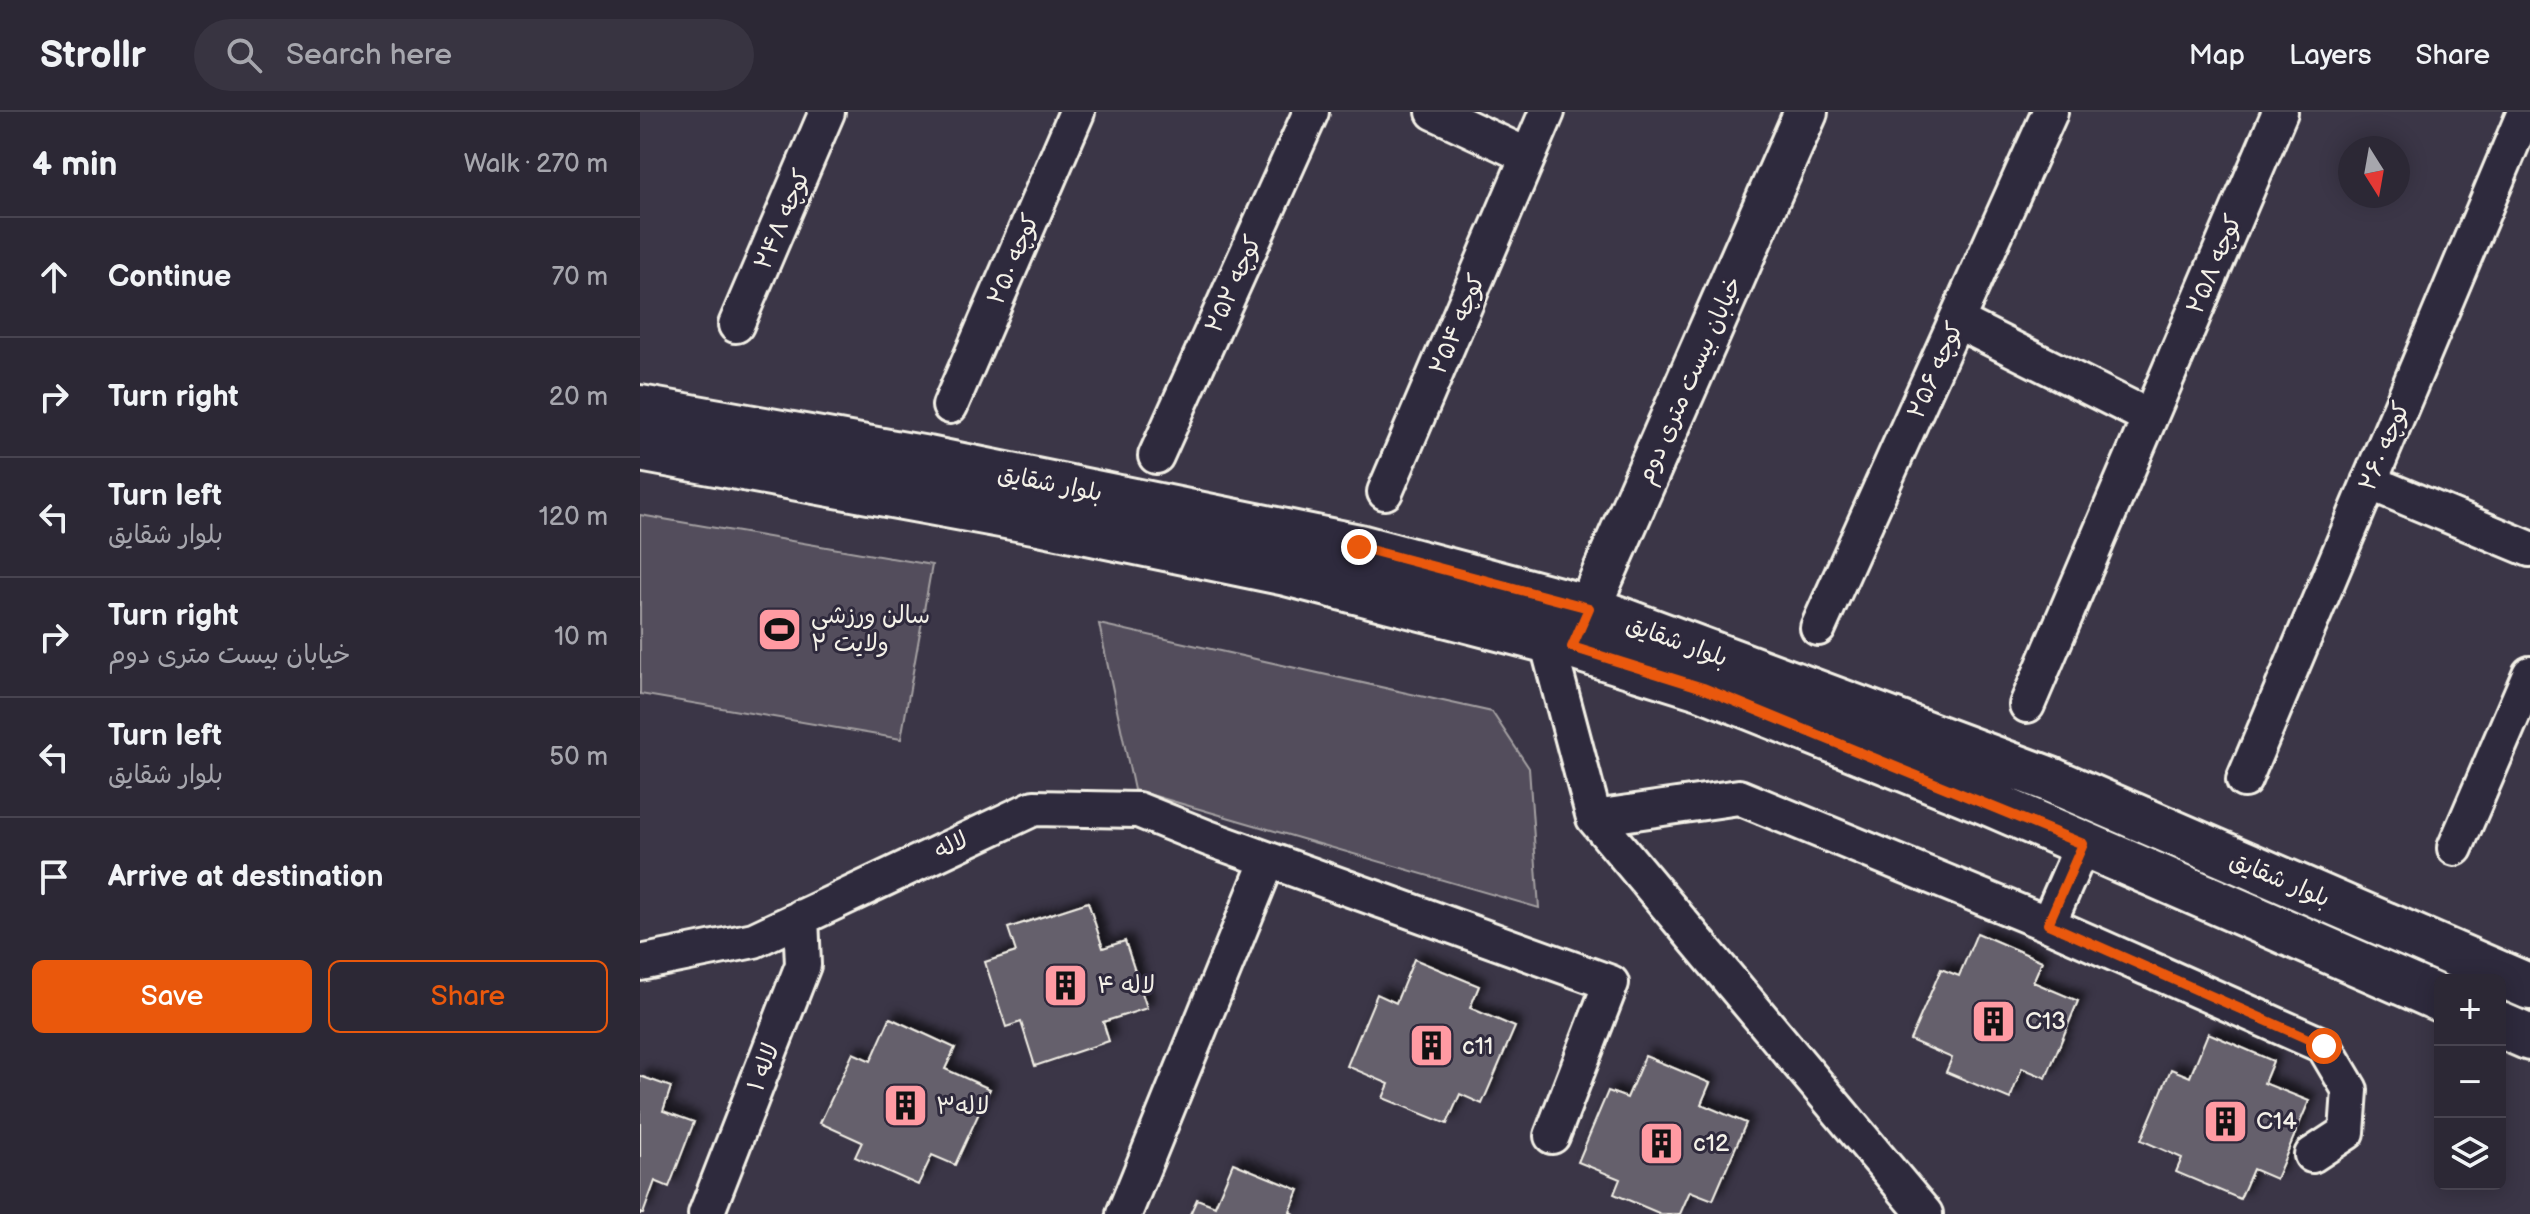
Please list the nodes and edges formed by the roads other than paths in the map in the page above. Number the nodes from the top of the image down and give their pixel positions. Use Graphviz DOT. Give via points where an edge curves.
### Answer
graph roads {
  1 [pos="827,112"];
  2 [pos="1077,112"];
  3 [pos="1311,112"];
  4 [pos="1434,112"];
  5 [pos="1547,112"];
  6 [pos="1806,112"];
  7 [pos="2050,112"];
  8 [pos="2280,112"];
  9 [pos="2525,112"];
  10 [pos="1528,156"];
  11 [pos="1957,321"];
  12 [pos="736,325"];
  13 [pos="950,406"];
  14 [pos="640,408"];
  15 [pos="2149,417"];
  16 [pos="640,449"];
  17 [pos="1156,456"];
  18 [pos="2369,482"];
  19 [pos="1385,492"];
  20 [pos="2530,549"];
  21 [pos="1589,608"];
  22 [pos="1818,628"];
  23 [pos="1560,644"];
  24 [pos="2530,674"];
  25 [pos="2027,705"];
  26 [pos="2244,780"];
  27 [pos="1594,818"];
  28 [pos="2083,844"];
  29 [pos="2455,848"];
  30 [pos="1268,860"];
  31 [pos="801,917"];
  32 [pos="2048,924"];
  33 [pos="640,963"];
  34 [pos="2530,987"];
  35 [pos="2434,996"];
  36 [pos="2506,1028"];
  37 [pos="2530,1038"];
  38 [pos="1552,1136"];
  39 [pos="2312,1155"];
  40 [pos="706,1214"];
  41 [pos="1124,1214"];
  42 [pos="1925,1214"];
  1 -- 12 [label="street, کوچه ۲۴۸"];
  2 -- 13 [label="street, کوچه ۲۵۰"];
  3 -- 17 [label="street, کوچه ۲۵۲"];
  4 -- 10 [label="street"];
  5 -- 10 [label="street, کوچه ۲۵۴"];
  6 -- 21 [label="street, خیابان بیست متری دوم"];
  7 -- 11 [label="street, کوچه ۲۵۶"];
  8 -- 15 [label="street, کوچه ۲۵۸"];
  9 -- 18 [label="street, کوچه ۲۶۰"];
  10 -- 19 [label="street, کوچه ۲۵۴"];
  11 -- 15 [label="street"];
  11 -- 22 [label="street, کوچه ۲۵۶"];
  14 -- 21 [label="main road, بلوار شقایق" via="928,459 1359,547"];
  15 -- 25 [label="street, کوچه ۲۵۸"];
  16 -- 23 [label="main road, بلوار شقایق" via="1286,573"];
  18 -- 20 [label="street"];
  18 -- 26 [label="street, کوچه ۲۶۰"];
  21 -- 23 [label="street, خیابان بیست متری دوم"];
  21 -- 34 [label="main road, بلوار شقایق" via="2038,775"];
  23 -- 27 [label="street"];
  23 -- 28 [label="main road, بلوار شقایق" via="1703,688"];
  24 -- 29 [label="street"];
  27 -- 32 [label="street" via="1739,797"];
  27 -- 42 [label="street"];
  28 -- 32 [label="street"];
  28 -- 35 [label="main road, بلوار شقایق"];
  30 -- 31 [label="street, لاله" via="1138,810 1034,808"];
  30 -- 38 [label="street, لاله" via="1611,983"];
  30 -- 41 [label="street"];
  31 -- 33 [label="street, لاله" via="754,940"];
  31 -- 40 [label="street, لاله ۱" via="803,965"];
  32 -- 39 [label="street" via="2324,1046 2350,1090 2347,1132"];
  36 -- 37 [label="main road"];
}
